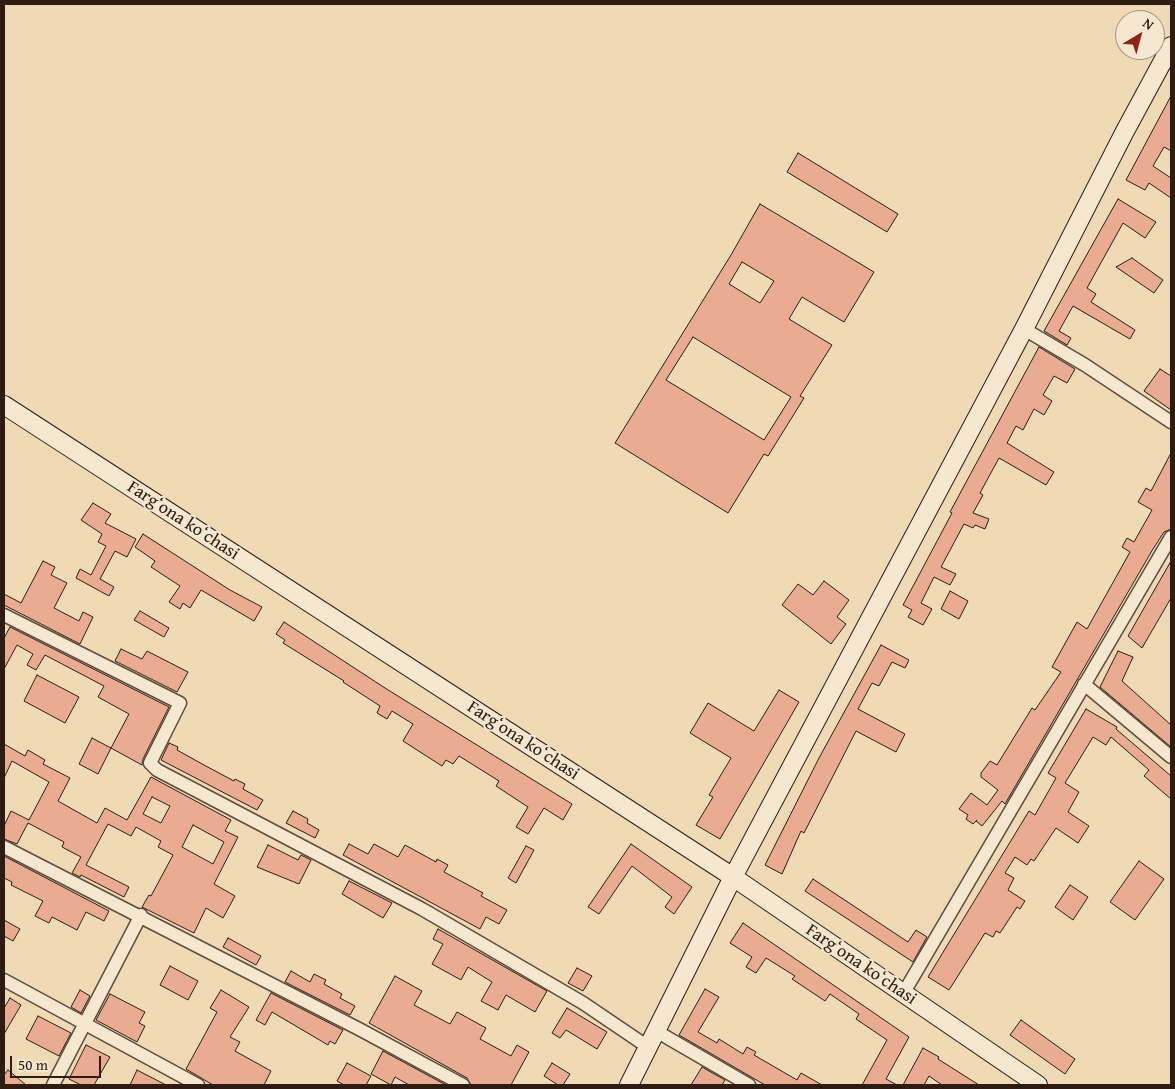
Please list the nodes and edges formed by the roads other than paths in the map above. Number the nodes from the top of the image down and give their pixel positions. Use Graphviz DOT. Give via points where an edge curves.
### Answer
graph roads {
  1 [pos="1171,46"];
  2 [pos="1024,329"];
  3 [pos="4,405"];
  4 [pos="1171,422"];
  5 [pos="1171,537"];
  6 [pos="4,615"];
  7 [pos="1084,684"];
  8 [pos="1171,757"];
  9 [pos="4,847"];
  10 [pos="733,877"];
  11 [pos="141,915"];
  12 [pos="4,980"];
  13 [pos="903,994"];
  14 [pos="85,1024"];
  15 [pos="652,1039"];
  16 [pos="53,1085"];
  17 [pos="198,1085"];
  18 [pos="463,1085"];
  19 [pos="629,1085"];
  20 [pos="749,1085"];
  21 [pos="1038,1085"];
  1 -- 2 [label="street"];
  2 -- 4 [label="street"];
  2 -- 10 [label="street"];
  3 -- 10 [label="street, Fargʻona koʻchasi"];
  5 -- 7 [label="street"];
  6 -- 15 [label="street" via="180,703 150,763 157,770 422,909 583,1003"];
  7 -- 8 [label="street"];
  7 -- 13 [label="street"];
  9 -- 11 [label="street"];
  10 -- 13 [label="street, Fargʻona koʻchasi"];
  10 -- 15 [label="street"];
  11 -- 14 [label="street"];
  11 -- 18 [label="street"];
  12 -- 14 [label="street"];
  13 -- 21 [label="street, Fargʻona koʻchasi"];
  14 -- 16 [label="street"];
  14 -- 17 [label="street"];
  15 -- 19 [label="street"];
  15 -- 20 [label="street"];
}
